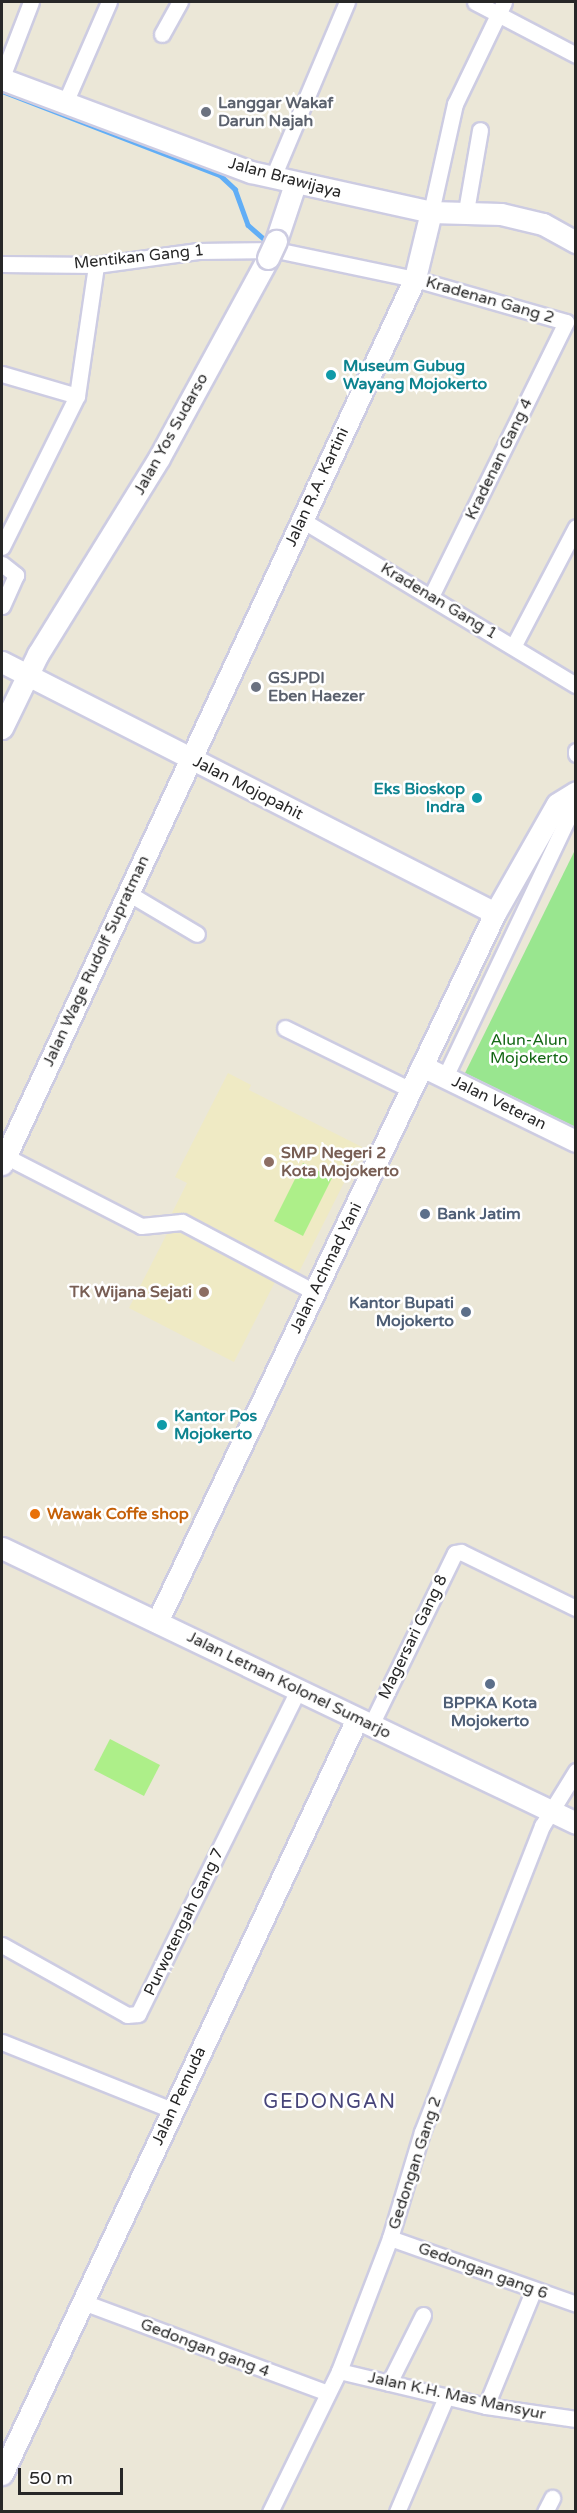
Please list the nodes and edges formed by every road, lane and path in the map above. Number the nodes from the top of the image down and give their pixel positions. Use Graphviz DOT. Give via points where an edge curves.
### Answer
graph roads {
  1 [pos="31,2"];
  2 [pos="109,2"];
  3 [pos="180,2"];
  4 [pos="347,2"];
  5 [pos="476,2"];
  6 [pos="501,8"];
  7 [pos="162,34"];
  8 [pos="576,55"];
  9 [pos="2,78"];
  10 [pos="65,104"];
  11 [pos="480,130"];
  12 [pos="273,177"];
  13 [pos="295,184"];
  14 [pos="466,211"];
  15 [pos="431,212"];
  16 [pos="576,242"];
  17 [pos="273,249"];
  18 [pos="2,264"];
  19 [pos="96,265"];
  20 [pos="416,276"];
  21 [pos="566,322"];
  22 [pos="2,374"];
  23 [pos="76,396"];
  24 [pos="302,520"];
  25 [pos="576,527"];
  26 [pos="2,547"];
  27 [pos="2,564"];
  28 [pos="431,596"];
  29 [pos="2,606"];
  30 [pos="514,645"];
  31 [pos="2,662"];
  32 [pos="27,675"];
  33 [pos="576,684"];
  34 [pos="2,728"];
  35 [pos="190,758"];
  36 [pos="576,792"];
  37 [pos="576,801"];
  38 [pos="128,893"];
  39 [pos="495,913"];
  40 [pos="518,925"];
  41 [pos="197,934"];
  42 [pos="285,1028"];
  43 [pos="422,1066"];
  44 [pos="444,1077"];
  45 [pos="411,1090"];
  46 [pos="576,1141"];
  47 [pos="3,1160"];
  48 [pos="314,1292"];
  49 [pos="2,1548"];
  50 [pos="576,1608"];
  51 [pos="157,1622"];
  52 [pos="298,1690"];
  53 [pos="364,1722"];
  54 [pos="576,1771"];
  55 [pos="552,1812"];
  56 [pos="576,1823"];
  57 [pos="2,1945"];
  58 [pos="2,2042"];
  59 [pos="172,2110"];
  60 [pos="390,2238"];
  61 [pos="534,2289"];
  62 [pos="83,2302"];
  63 [pos="576,2304"];
  64 [pos="423,2315"];
  65 [pos="339,2371"];
  66 [pos="389,2383"];
  67 [pos="328,2393"];
  68 [pos="446,2397"];
  69 [pos="486,2406"];
  70 [pos="576,2419"];
  71 [pos="2,2474"];
  72 [pos="270,2511"];
  73 [pos="397,2511"];
  1 -- 9 [label="street"];
  2 -- 10 [label="street"];
  3 -- 7 [label="street"];
  4 -- 12 [label="street"];
  5 -- 6 [label="street"];
  6 -- 8 [label="street"];
  6 -- 15 [label="street" via="455,104"];
  9 -- 10 [label="street, Jalan Brawijaya"];
  10 -- 12 [label="street, Jalan Brawijaya"];
  11 -- 14 [label="street"];
  12 -- 13 [label="street, Jalan Brawijaya"];
  13 -- 15 [label="street, Jalan Brawijaya"];
  13 -- 17 [label="street, Jalan Yos Sudarso"];
  14 -- 15 [label="street, Jalan Brawijaya"];
  14 -- 16 [label="street, Jalan Brawijaya" via="543,224"];
  15 -- 20 [label="street, Jalan R.A. Kartini"];
  17 -- 19 [label="street, Mentikan Gang 1" via="198,251"];
  17 -- 20 [label="street, Mentikan Gang 1"];
  17 -- 32 [label="street, Jalan Yos Sudarso" via="159,458"];
  18 -- 19 [label="street, Mentikan Gang 1"];
  19 -- 23 [label="street"];
  20 -- 21 [label="street, Kradenan Gang 2"];
  20 -- 24 [label="street, Jalan R.A. Kartini"];
  21 -- 28 [label="street, Kradenan Gang 4"];
  22 -- 23 [label="street"];
  23 -- 26 [label="street"];
  24 -- 28 [label="street, Kradenan Gang 1"];
  24 -- 35 [label="street, Jalan R.A. Kartini"];
  25 -- 30 [label="street"];
  27 -- 29 [label="street" via="16,575"];
  28 -- 30 [label="street, Kradenan Gang 1"];
  30 -- 33 [label="street, Kradenan Gang 1"];
  31 -- 32 [label="street, Jalan Mojopahit"];
  32 -- 34 [label="street, Jalan Yos Sudarso"];
  32 -- 35 [label="street, Jalan Mojopahit"];
  35 -- 38 [label="street, Jalan Wage Rudolf Supratman"];
  35 -- 39 [label="street, Jalan Mojopahit"];
  36 -- 39 [label="street, Jalan Achmad Yani" via="557,804"];
  37 -- 40 [label="street"];
  38 -- 41 [label="street"];
  38 -- 47 [label="street, Jalan Wage Rudolf Supratman"];
  39 -- 40 [label="street"];
  39 -- 43 [label="street, Jalan Achmad Yani"];
  40 -- 44 [label="street"];
  42 -- 45 [label="street"];
  43 -- 44 [label="street, Jalan Veteran"];
  43 -- 45 [label="street, Jalan Achmad Yani"];
  44 -- 46 [label="street, Jalan Veteran"];
  45 -- 48 [label="street, Jalan Achmad Yani"];
  47 -- 48 [label="street" via="141,1226 182,1222"];
  48 -- 51 [label="street, Jalan Achmad Yani"];
  49 -- 51 [label="street, Jalan Letnan Kolonel Sumarjo"];
  50 -- 53 [label="street, Magersari Gang 8" via="458,1552"];
  51 -- 52 [label="street, Jalan Letnan Kolonel Sumarjo"];
  52 -- 53 [label="street, Jalan Letnan Kolonel Sumarjo"];
  52 -- 57 [label="street, Purwotengah Gang 7" via="138,2014 127,2015"];
  53 -- 55 [label="street, Jalan Letnan Kolonel Sumarjo"];
  53 -- 59 [label="street, Jalan Pemuda"];
  54 -- 55 [label="street, Gedongan Gang 2"];
  55 -- 56 [label="street, Jalan Letnan Kolonel Sumarjo"];
  55 -- 60 [label="street, Gedongan Gang 2" via="542,1826 422,2132"];
  58 -- 59 [label="street"];
  59 -- 62 [label="street, Jalan Pemuda"];
  60 -- 61 [label="street, Gedongan gang 6"];
  60 -- 65 [label="street, Gedongan Gang 2"];
  61 -- 63 [label="street, Gedongan gang 6"];
  61 -- 69 [label="street"];
  62 -- 67 [label="street, Gedongan gang 4"];
  62 -- 71 [label="street, Jalan Pemuda"];
  64 -- 66 [label="street"];
  65 -- 66 [label="street, Jalan K.H. Mas Mansyur"];
  65 -- 67 [label="street, Gedongan Gang 2"];
  66 -- 68 [label="street, Jalan K.H. Mas Mansyur"];
  67 -- 72 [label="street, Gedongan Gang 2"];
  68 -- 69 [label="street, Jalan K.H. Mas Mansyur"];
  68 -- 73 [label="street"];
  69 -- 70 [label="street, Jalan K.H. Mas Mansyur"];
}
